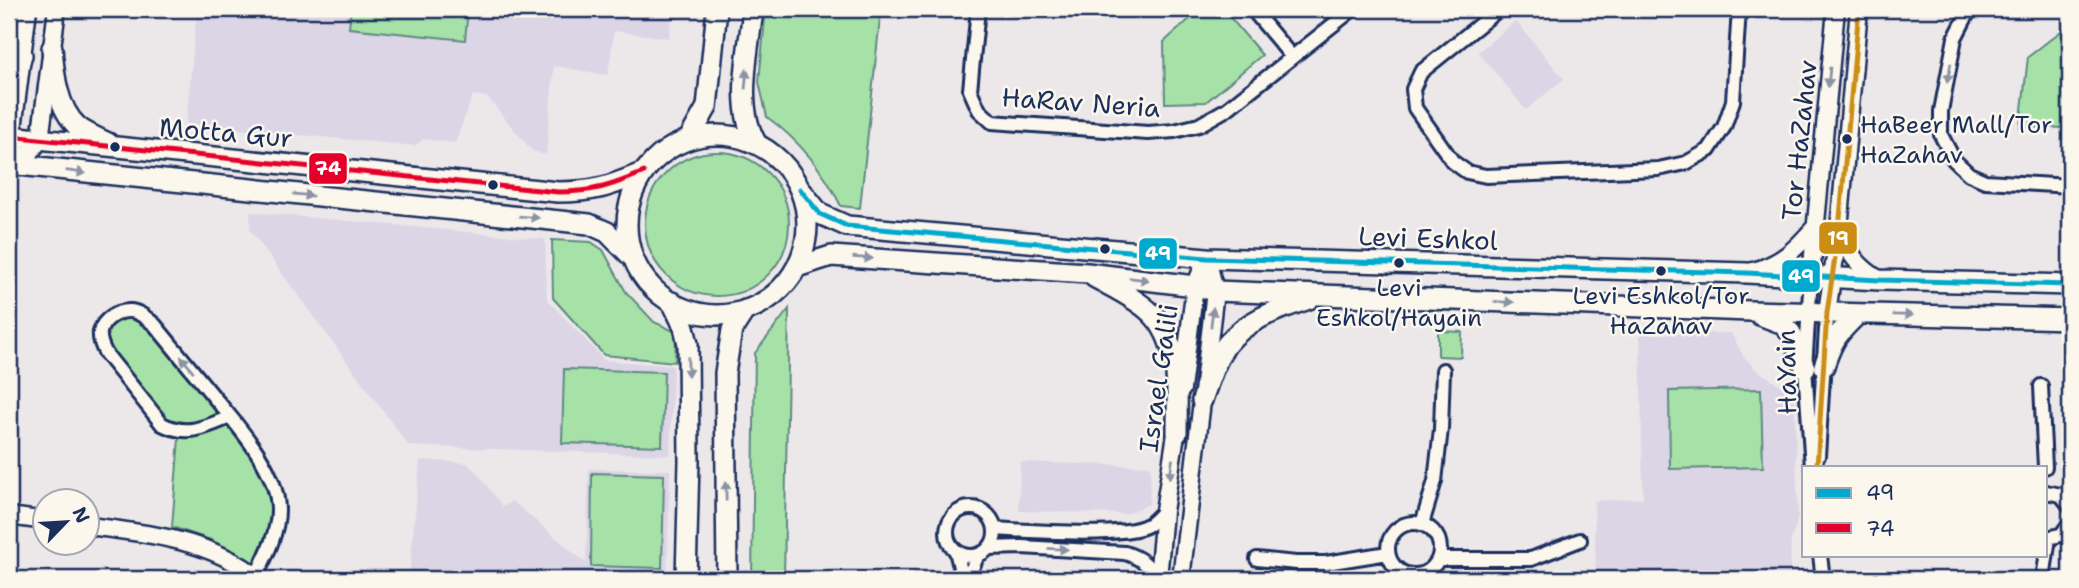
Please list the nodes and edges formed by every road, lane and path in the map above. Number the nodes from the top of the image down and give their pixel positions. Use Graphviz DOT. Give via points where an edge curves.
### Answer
graph roads {
  1 [pos="28,9"];
  2 [pos="57,9"];
  3 [pos="717,9"];
  4 [pos="753,9"];
  5 [pos="978,9"];
  6 [pos="1252,9"];
  7 [pos="1353,9"];
  8 [pos="1499,9"];
  9 [pos="1738,9"];
  10 [pos="1836,9"];
  11 [pos="1859,9"];
  12 [pos="1970,9"];
  13 [pos="52,48"];
  14 [pos="22,55"];
  15 [pos="1292,57"];
  16 [pos="9,93"];
  17 [pos="10,136"];
  18 [pos="689,139"];
  19 [pos="40,140"];
  20 [pos="757,144"];
  21 [pos="122,149"];
  22 [pos="15,164"];
  23 [pos="644,172"];
  24 [pos="2070,186"];
  25 [pos="800,189"];
  26 [pos="1815,226"];
  27 [pos="1839,229"];
  28 [pos="633,258"];
  29 [pos="1207,258"];
  30 [pos="797,267"];
  31 [pos="1746,272"];
  32 [pos="1087,273"];
  33 [pos="1811,276"];
  34 [pos="1832,278"];
  35 [pos="1880,280"];
  36 [pos="2070,285"];
  37 [pos="1195,286"];
  38 [pos="1215,291"];
  39 [pos="1318,296"];
  40 [pos="672,302"];
  41 [pos="745,310"];
  42 [pos="1749,311"];
  43 [pos="1818,313"];
  44 [pos="1858,314"];
  45 [pos="2070,319"];
  46 [pos="1814,367"];
  47 [pos="1443,370"];
  48 [pos="2041,386"];
  49 [pos="1202,400"];
  50 [pos="230,417"];
  51 [pos="1177,433"];
  52 [pos="1815,466"];
  53 [pos="1815,466"];
  54 [pos="2045,466"];
  55 [pos="2048,492"];
  56 [pos="2070,506"];
  57 [pos="1164,511"];
  58 [pos="9,516"];
  59 [pos="32,519"];
  60 [pos="2070,523"];
  61 [pos="1422,524"];
  62 [pos="102,528"];
  63 [pos="995,529"];
  64 [pos="2048,538"];
  65 [pos="1580,540"];
  66 [pos="989,548"];
  67 [pos="957,551"];
  68 [pos="1388,553"];
  69 [pos="978,555"];
  70 [pos="1820,556"];
  71 [pos="2045,556"];
  72 [pos="1257,559"];
  73 [pos="1439,559"];
  74 [pos="1407,577"];
  75 [pos="258,578"];
  76 [pos="686,579"];
  77 [pos="727,579"];
  78 [pos="965,579"];
  79 [pos="1157,579"];
  80 [pos="1181,579"];
  81 [pos="1823,579"];
  82 [pos="2043,579"];
  1 -- 14 [label="street"];
  2 -- 13 [label="street"];
  3 -- 18 [label="main road" via="707,107"];
  20 -- 4 [label="main road, one-way" via="746,119 745,88"];
  5 -- 15 [label="street, HaRav Neria" via="970,90 979,110 992,122 1174,131 1199,125 1227,109"];
  6 -- 15 [label="street"];
  7 -- 15 [label="street, HaRav Neria"];
  8 -- 9 [label="street" via="1421,72 1413,89 1415,108 1452,162 1466,172 1486,176 1658,169 1686,163 1709,150 1733,101"];
  10 -- 26 [label="street, Tor HaZahav, one-way"];
  11 -- 27 [label="street, Tor HaZahav"];
  12 -- 24 [label="street, one-way" via="1955,38 1941,111 1941,135 1954,160 1985,181"];
  13 -- 19 [label="street"];
  13 -- 21 [label="main road" via="55,80 68,114 90,135"];
  14 -- 16 [label="main road"];
  14 -- 17 [label="street"];
  17 -- 19 [label="main road, Motta Gur"];
  17 -- 22 [label="street"];
  18 -- 20 [label="main road" via="709,134 739,136"];
  18 -- 23 [label="main road" via="654,159"];
  19 -- 21 [label="main road, Motta Gur"];
  19 -- 22 [label="street"];
  20 -- 25 [label="main road" via="787,166"];
  21 -- 23 [label="main road, Motta Gur" via="558,192 584,192"];
  22 -- 28 [label="main road, Motta Gur, one-way" via="589,224 607,232"];
  23 -- 28 [label="main road" via="629,205 627,232"];
  25 -- 29 [label="main road, Levi Eshkol" via="820,214 847,226"];
  25 -- 30 [label="main road" via="807,229"];
  26 -- 31 [label="street" via="1782,260"];
  26 -- 33 [label="street, Tor HaZahav"];
  27 -- 34 [label="street, Tor HaZahav"];
  27 -- 35 [label="street" via="1854,260"];
  28 -- 40 [label="main road" via="644,278"];
  29 -- 31 [label="main road, Levi Eshkol"];
  29 -- 37 [label="street, Israel Galili"];
  29 -- 38 [label="street, Israel Galili"];
  30 -- 32 [label="main road, one-way" via="831,256"];
  30 -- 41 [label="main road" via="774,295"];
  31 -- 33 [label="main road, Levi Eshkol"];
  32 -- 37 [label="main road, one-way"];
  32 -- 51 [label="main road" via="1133,299 1161,324 1175,366"];
  33 -- 34 [label="main road, Levi Eshkol"];
  33 -- 43 [label="street, HaYain"];
  34 -- 35 [label="main road, Levi Eshkol"];
  34 -- 43 [label="street, Tor HaZahav"];
  35 -- 36 [label="main road, Levi Eshkol"];
  37 -- 38 [label="main road"];
  37 -- 51 [label="street, Israel Galili"];
  38 -- 39 [label="main road"];
  49 -- 38 [label="street, Israel Galili, one-way"];
  39 -- 42 [label="main road, one-way"];
  39 -- 49 [label="main road" via="1252,322 1237,334 1215,365"];
  40 -- 41 [label="main road" via="709,315"];
  40 -- 76 [label="main road, one-way" via="688,344"];
  77 -- 41 [label="main road, one-way" via="725,373 733,330"];
  42 -- 43 [label="main road"];
  42 -- 46 [label="main road" via="1781,323"];
  43 -- 44 [label="main road"];
  43 -- 46 [label="street, HaYain"];
  43 -- 46 [label="street, HaYain"];
  44 -- 45 [label="main road, one-way"];
  44 -- 46 [label="main road"];
  46 -- 52 [label="street, HaYain"];
  46 -- 53 [label="street, HaYain"];
  47 -- 61 [label="street" via="1435,481"];
  48 -- 54 [label="street"];
  49 -- 80 [label="street, Israel Galili"];
  50 -- 50 [label="street, one-way" via="144,316 121,311 104,324 100,343 106,354 162,424 174,431 201,429"];
  50 -- 75 [label="street" via="259,455 278,510"];
  51 -- 57 [label="street, Israel Galili, one-way"];
  55 -- 56 [label="street" via="2061,495"];
  57 -- 63 [label="street" via="1147,526 1128,532"];
  57 -- 79 [label="street, Israel Galili"];
  58 -- 59 [label="street"];
  60 -- 64 [label="street" via="2061,535"];
  61 -- 68 [label="street" via="1397,529"];
  61 -- 73 [label="street" via="1438,537"];
  62 -- 75 [label="street" via="198,546"];
  63 -- 66 [label="street"];
  63 -- 67 [label="street" via="984,511 962,509 947,528"];
  65 -- 73 [label="street" via="1531,559"];
  66 -- 69 [label="street"];
  66 -- 79 [label="street, one-way" via="1125,553 1141,558"];
  67 -- 69 [label="street"];
  67 -- 78 [label="street"];
  68 -- 72 [label="street" via="1326,563"];
  68 -- 74 [label="street" via="1391,563"];
  69 -- 78 [label="street"];
  70 -- 81 [label="street"];
  71 -- 82 [label="street"];
  73 -- 74 [label="street" via="1426,573"];
}
